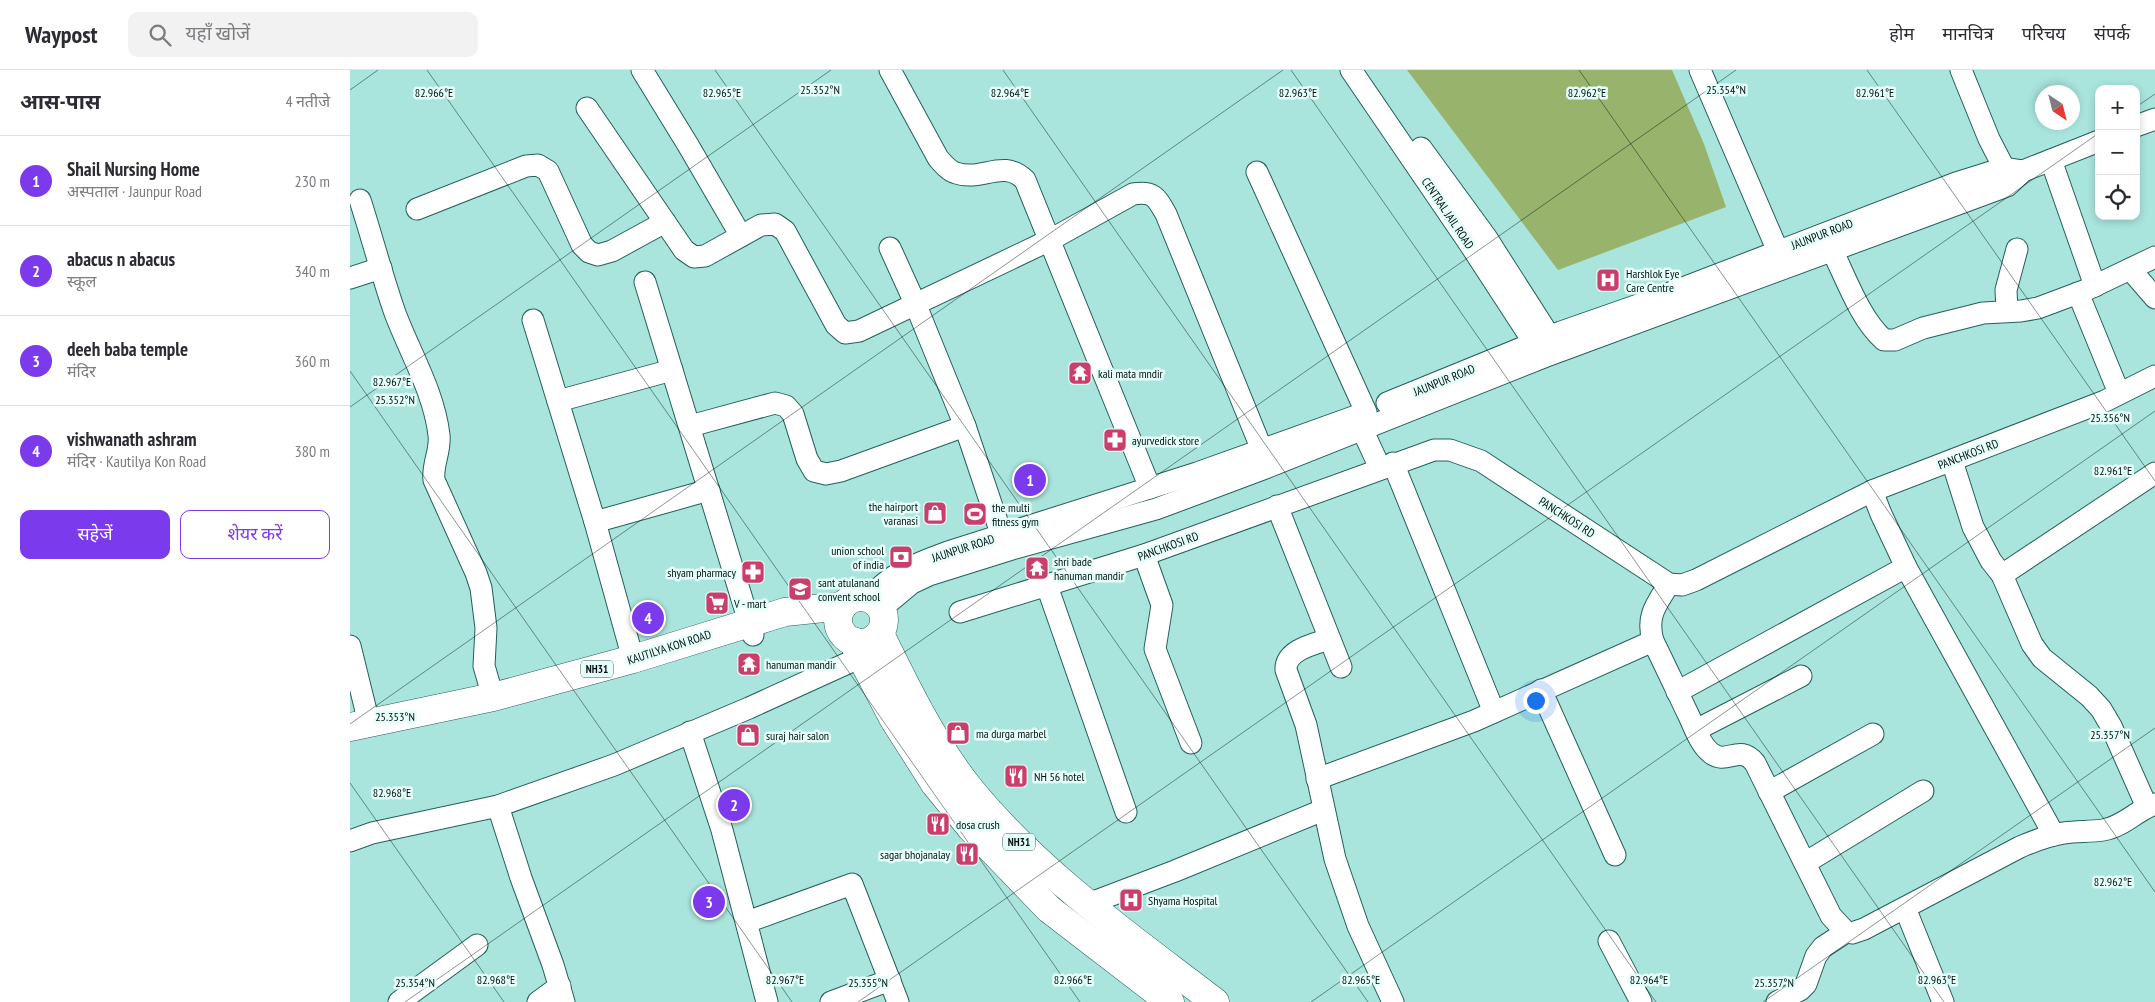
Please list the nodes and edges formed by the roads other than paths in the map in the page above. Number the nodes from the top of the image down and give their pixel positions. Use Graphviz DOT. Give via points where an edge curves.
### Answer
graph roads {
  1 [pos="642,70"];
  2 [pos="890,70"];
  3 [pos="1350,70"];
  4 [pos="1366,70"];
  5 [pos="1700,70"];
  6 [pos="1961,70"];
  7 [pos="1378,99"];
  8 [pos="588,108"];
  9 [pos="2155,119"];
  10 [pos="2140,125"];
  11 [pos="2095,143"];
  12 [pos="2051,160"];
  13 [pos="2014,169"];
  14 [pos="1256,172"];
  15 [pos="360,200"];
  16 [pos="417,208"];
  17 [pos="665,222"];
  18 [pos="741,236"];
  19 [pos="1050,240"];
  20 [pos="890,248"];
  21 [pos="2017,249"];
  22 [pos="1832,250"];
  23 [pos="2155,257"];
  24 [pos="1781,259"];
  25 [pos="381,268"];
  26 [pos="2130,269"];
  27 [pos="350,278"];
  28 [pos="644,282"];
  29 [pos="2087,289"];
  30 [pos="2155,298"];
  31 [pos="915,303"];
  32 [pos="2007,311"];
  33 [pos="533,320"];
  34 [pos="1547,347"];
  35 [pos="672,370"];
  36 [pos="2155,376"];
  37 [pos="2120,393"];
  38 [pos="558,401"];
  39 [pos="1364,420"];
  40 [pos="690,426"];
  41 [pos="965,426"];
  42 [pos="1262,450"];
  43 [pos="1952,461"];
  44 [pos="1386,466"];
  45 [pos="2155,473"];
  46 [pos="1150,488"];
  47 [pos="709,490"];
  48 [pos="1872,491"];
  49 [pos="1277,506"];
  50 [pos="595,522"];
  51 [pos="1005,543"];
  52 [pos="1144,555"];
  53 [pos="1906,567"];
  54 [pos="2002,575"];
  55 [pos="1669,584"];
  56 [pos="1047,586"];
  57 [pos="960,612"];
  58 [pos="877,613"];
  59 [pos="751,628"];
  60 [pos="849,632"];
  61 [pos="1330,639"];
  62 [pos="1653,641"];
  63 [pos="350,646"];
  64 [pos="634,659"];
  65 [pos="1340,667"];
  66 [pos="1801,676"];
  67 [pos="1540,690"];
  68 [pos="1678,692"];
  69 [pos="493,697"];
  70 [pos="1494,712"];
  71 [pos="359,725"];
  72 [pos="1696,730"];
  73 [pos="690,732"];
  74 [pos="1873,734"];
  75 [pos="350,743"];
  76 [pos="1191,743"];
  77 [pos="1316,779"];
  78 [pos="1923,791"];
  79 [pos="1770,792"];
  80 [pos="2151,805"];
  81 [pos="498,806"];
  82 [pos="1323,810"];
  83 [pos="1126,812"];
  84 [pos="2054,835"];
  85 [pos="350,841"];
  86 [pos="1615,855"];
  87 [pos="1805,863"];
  88 [pos="1088,904"];
  89 [pos="1905,908"];
  90 [pos="748,922"];
  91 [pos="1846,932"];
  92 [pos="1609,941"];
  93 [pos="477,945"];
  94 [pos="890,980"];
  95 [pos="562,994"];
  96 [pos="399,1002"];
  97 [pos="538,1002"];
  98 [pos="767,1002"];
  99 [pos="831,1002"];
  100 [pos="898,1002"];
  101 [pos="1170,1002"];
  102 [pos="1215,1002"];
  103 [pos="1393,1002"];
  104 [pos="1641,1002"];
  105 [pos="1777,1002"];
  106 [pos="1944,1002"];
  1 -- 18 [label="street"];
  2 -- 19 [label="street" via="938,158 956,173 970,175 1008,169 1017,172 1030,188"];
  3 -- 7 [label="street, CENTRAL JAIL ROAD"];
  4 -- 7 [label="street"];
  5 -- 24 [label="street"];
  6 -- 13 [label="street" via="1990,139"];
  7 -- 34 [label="street, CENTRAL JAIL ROAD"];
  8 -- 17 [label="street"];
  9 -- 10 [label="street"];
  11 -- 12 [label="street, JAUNPUR ROAD"];
  12 -- 13 [label="street, JAUNPUR ROAD"];
  12 -- 29 [label="street"];
  13 -- 22 [label="street, JAUNPUR ROAD" via="2007,186"];
  13 -- 24 [label="street, JAUNPUR ROAD" via="1956,183"];
  14 -- 39 [label="street"];
  15 -- 25 [label="street"];
  16 -- 17 [label="street" via="526,166 538,165 548,171 582,245 589,252 598,255 612,251"];
  17 -- 18 [label="street" via="684,250 694,257 706,256"];
  18 -- 31 [label="street" via="761,225 775,224 785,231 836,325 846,333 859,331"];
  19 -- 31 [label="street"];
  19 -- 42 [label="street" via="1133,194 1146,192 1157,198"];
  19 -- 46 [label="street"];
  20 -- 31 [label="street"];
  21 -- 32 [label="street" via="2006,290"];
  22 -- 24 [label="street, JAUNPUR ROAD"];
  22 -- 32 [label="street" via="1865,318 1884,340 1894,340 1946,321"];
  23 -- 26 [label="street"];
  24 -- 34 [label="street, JAUNPUR ROAD" via="1644,303"];
  25 -- 27 [label="street"];
  25 -- 69 [label="street" via="395,313 426,387 439,435 434,480 480,588 487,634 484,666"];
  26 -- 29 [label="street"];
  26 -- 30 [label="street"];
  28 -- 35 [label="street"];
  29 -- 32 [label="street" via="2038,308"];
  29 -- 37 [label="street"];
  31 -- 41 [label="street"];
  33 -- 38 [label="street"];
  34 -- 39 [label="street, JAUNPUR ROAD"];
  35 -- 38 [label="street"];
  35 -- 40 [label="street"];
  36 -- 37 [label="street, PANCHKOSI RD"];
  37 -- 43 [label="street, PANCHKOSI RD"];
  38 -- 50 [label="street"];
  39 -- 42 [label="street, JAUNPUR ROAD"];
  39 -- 44 [label="street"];
  39 -- 51 [label="street, JAUNPUR ROAD" via="1263,469 1156,509"];
  40 -- 41 [label="street" via="775,404 786,406 793,414 814,471 826,474"];
  40 -- 47 [label="street"];
  41 -- 51 [label="street"];
  42 -- 46 [label="street, JAUNPUR ROAD"];
  43 -- 48 [label="street, PANCHKOSI RD"];
  43 -- 54 [label="street" via="1978,539"];
  44 -- 49 [label="street, PANCHKOSI RD"];
  44 -- 55 [label="street, PANCHKOSI RD" via="1434,450 1450,450 1482,461"];
  44 -- 70 [label="street"];
  45 -- 54 [label="street"];
  46 -- 51 [label="street, JAUNPUR ROAD"];
  47 -- 50 [label="street"];
  47 -- 59 [label="street"];
  48 -- 53 [label="street"];
  48 -- 55 [label="street, PANCHKOSI RD" via="1696,580 1682,586"];
  49 -- 52 [label="street, PANCHKOSI RD"];
  49 -- 61 [label="street"];
  50 -- 64 [label="street"];
  51 -- 58 [label="street, JAUNPUR ROAD" via="909,566 895,574"];
  52 -- 56 [label="street, PANCHKOSI RD"];
  52 -- 76 [label="street" via="1162,605 1155,649"];
  53 -- 68 [label="street"];
  53 -- 84 [label="street"];
  54 -- 80 [label="street" via="2032,644 2042,658 2089,696 2100,710"];
  55 -- 62 [label="street" via="1651,615 1649,627"];
  56 -- 57 [label="street, PANCHKOSI RD"];
  56 -- 83 [label="street"];
  58 -- 60 [label="highway, NH31" via="871,641 859,643"];
  58 -- 60 [label="highway, NH31" via="857,597"];
  58 -- 88 [label="highway, NH31" via="920,714 969,787 1026,850"];
  59 -- 60 [label="highway, KAUTILYA KON ROAD / NH31" via="815,622"];
  59 -- 64 [label="highway, KAUTILYA KON ROAD / NH31"];
  59 -- 75 [label="highway, KAUTILYA KON ROAD / NH31" via="637,672 497,711"];
  60 -- 73 [label="street"];
  60 -- 101 [label="highway, NH31" via="893,718 935,784 971,828 1049,909"];
  61 -- 65 [label="street"];
  61 -- 77 [label="street" via="1298,651 1286,662 1306,725"];
  62 -- 67 [label="street"];
  62 -- 68 [label="street"];
  63 -- 71 [label="street"];
  64 -- 69 [label="highway, KAUTILYA KON ROAD / NH31"];
  66 -- 72 [label="street"];
  67 -- 70 [label="street"];
  67 -- 86 [label="street"];
  68 -- 72 [label="street"];
  69 -- 71 [label="highway, KAUTILYA KON ROAD / NH31"];
  70 -- 77 [label="street"];
  72 -- 79 [label="street" via="1706,748 1717,757 1742,753 1749,756"];
  73 -- 81 [label="street" via="614,765"];
  73 -- 90 [label="street"];
  74 -- 79 [label="street"];
  77 -- 82 [label="street"];
  78 -- 87 [label="street"];
  79 -- 87 [label="street"];
  80 -- 84 [label="street" via="2104,830"];
  81 -- 85 [label="street" via="372,833"];
  81 -- 95 [label="street"];
  82 -- 88 [label="street"];
  82 -- 103 [label="street" via="1335,859 1358,926"];
  84 -- 89 [label="street" via="2020,847"];
  87 -- 91 [label="street" via="1831,916"];
  88 -- 102 [label="highway, NH31"];
  89 -- 91 [label="street" via="1864,929"];
  89 -- 106 [label="street"];
  90 -- 94 [label="street" via="852,884"];
  90 -- 98 [label="street"];
  91 -- 105 [label="street" via="1823,947 1816,956 1806,984"];
  92 -- 104 [label="street"];
  93 -- 96 [label="street"];
  94 -- 99 [label="street"];
  94 -- 100 [label="street"];
  95 -- 97 [label="street"];
}
